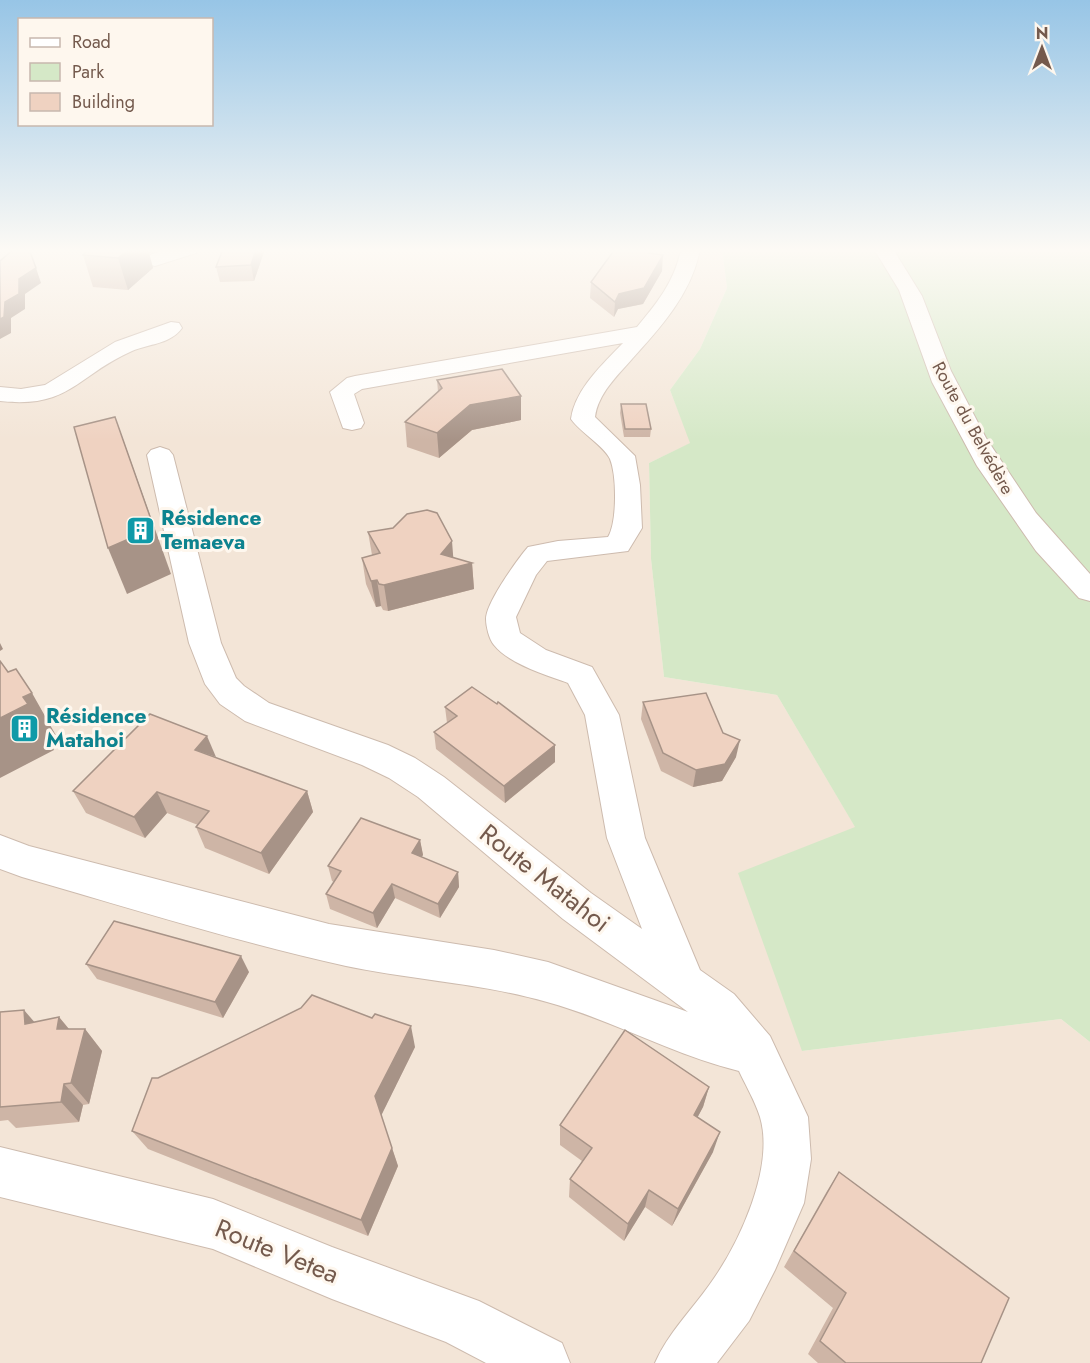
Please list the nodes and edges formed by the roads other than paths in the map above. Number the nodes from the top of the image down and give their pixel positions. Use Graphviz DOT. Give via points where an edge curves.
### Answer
graph roads {
  1 [pos="659,313"];
  2 [pos="917,313"];
  3 [pos="171,328"];
  4 [pos="641,333"];
  5 [pos="0,394"];
  6 [pos="352,423"];
  7 [pos="160,455"];
  8 [pos="1090,591"];
  9 [pos="0,851"];
  10 [pos="683,981"];
  11 [pos="754,1052"];
  12 [pos="0,1172"];
  13 [pos="542,1363"];
  14 [pos="683,1363"];
  1 -- 4 [label="street"];
  2 -- 8 [label="street, Route du Belvédère" via="944,380 1012,500 1065,568"];
  3 -- 5 [label="street" via="161,336 123,348 51,391 30,396"];
  4 -- 6 [label="street" via="355,383 342,392"];
  4 -- 10 [label="street" via="584,406 584,419 622,456 628,528 618,545 538,552 523,572 501,617 506,639 535,658 580,675 602,715 626,838"];
  7 -- 10 [label="street, Route Matahoi" via="205,643 222,684 232,695 257,712 402,768 431,787 577,906"];
  9 -- 11 [label="street" via="22,861 329,943 548,982 722,1046"];
  10 -- 11 [label="street, Route Matahoi" via="719,1009"];
  11 -- 14 [label="street, Route Matahoi" via="784,1117 787,1159 779,1203 730,1302"];
  12 -- 13 [label="street, Route Vetea" via="213,1224 460,1320"];
}
